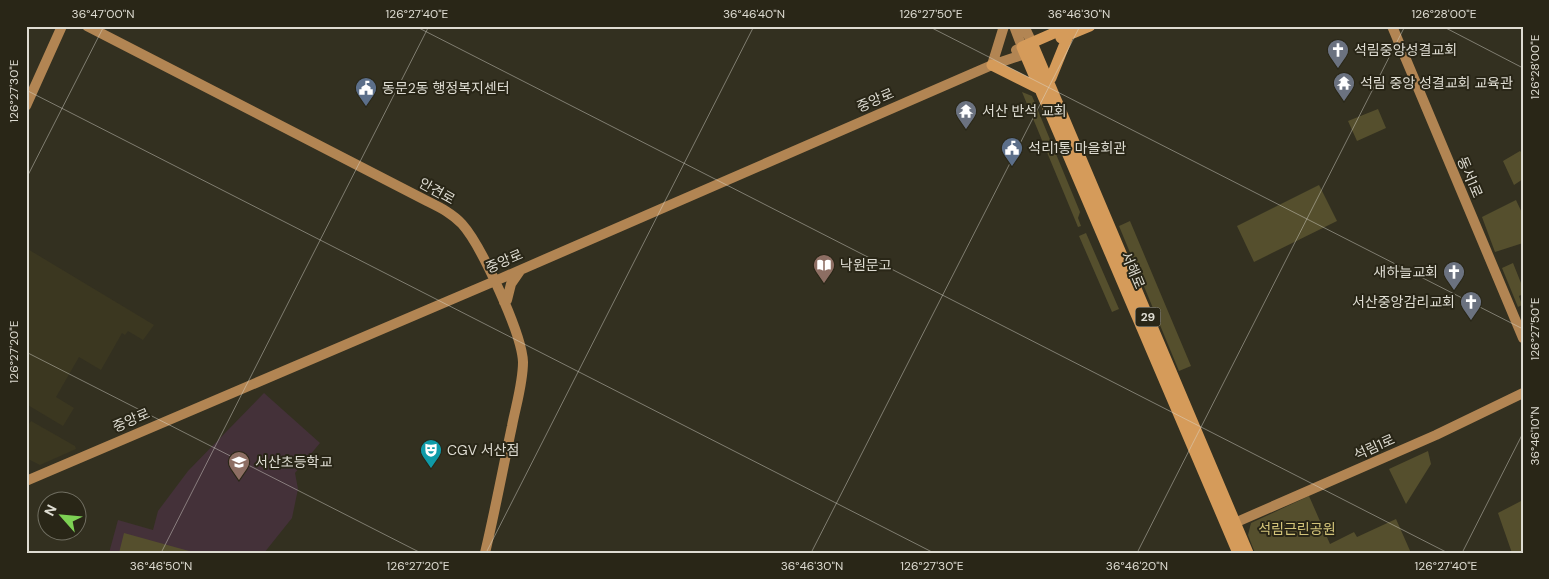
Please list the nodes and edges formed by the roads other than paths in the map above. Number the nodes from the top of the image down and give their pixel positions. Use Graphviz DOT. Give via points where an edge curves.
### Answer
graph roads {
  1 [pos="62,26"];
  2 [pos="87,26"];
  3 [pos="1004,26"];
  4 [pos="1014,26"];
  5 [pos="1024,26"];
  6 [pos="1090,26"];
  7 [pos="1392,26"];
  8 [pos="1063,30"];
  9 [pos="1028,48"];
  10 [pos="992,65"];
  11 [pos="1044,85"];
  12 [pos="26,106"];
  13 [pos="521,270"];
  14 [pos="495,281"];
  15 [pos="504,302"];
  16 [pos="1523,338"];
  17 [pos="1523,394"];
  18 [pos="26,481"];
  19 [pos="1231,525"];
  20 [pos="485,553"];
  21 [pos="1238,553"];
  22 [pos="1248,553"];
  1 -- 12 [label="street"];
  2 -- 14 [label="street, 안견로" via="447,212 467,230"];
  3 -- 10 [label="street"];
  4 -- 9 [label="street, 서해로"];
  5 -- 9 [label="street, 서해로"];
  6 -- 8 [label="main road, 중앙로"];
  7 -- 16 [label="street, 동서1로"];
  8 -- 9 [label="main road, 중앙로"];
  8 -- 11 [label="main road" via="1051,78"];
  9 -- 10 [label="street, 중앙로"];
  9 -- 11 [label="main road, 서해로"];
  10 -- 11 [label="main road"];
  10 -- 13 [label="street, 중앙로"];
  11 -- 19 [label="main road, 서해로 / 29"];
  13 -- 14 [label="street, 중앙로"];
  13 -- 15 [label="street"];
  14 -- 15 [label="street, 안견로"];
  14 -- 18 [label="street, 중앙로"];
  15 -- 20 [label="street, 안견로" via="520,341 523,365"];
  17 -- 19 [label="street, 석림1로"];
  19 -- 21 [label="main road, 서해로 / 29"];
  19 -- 22 [label="main road, 서해로 / 29"];
}
